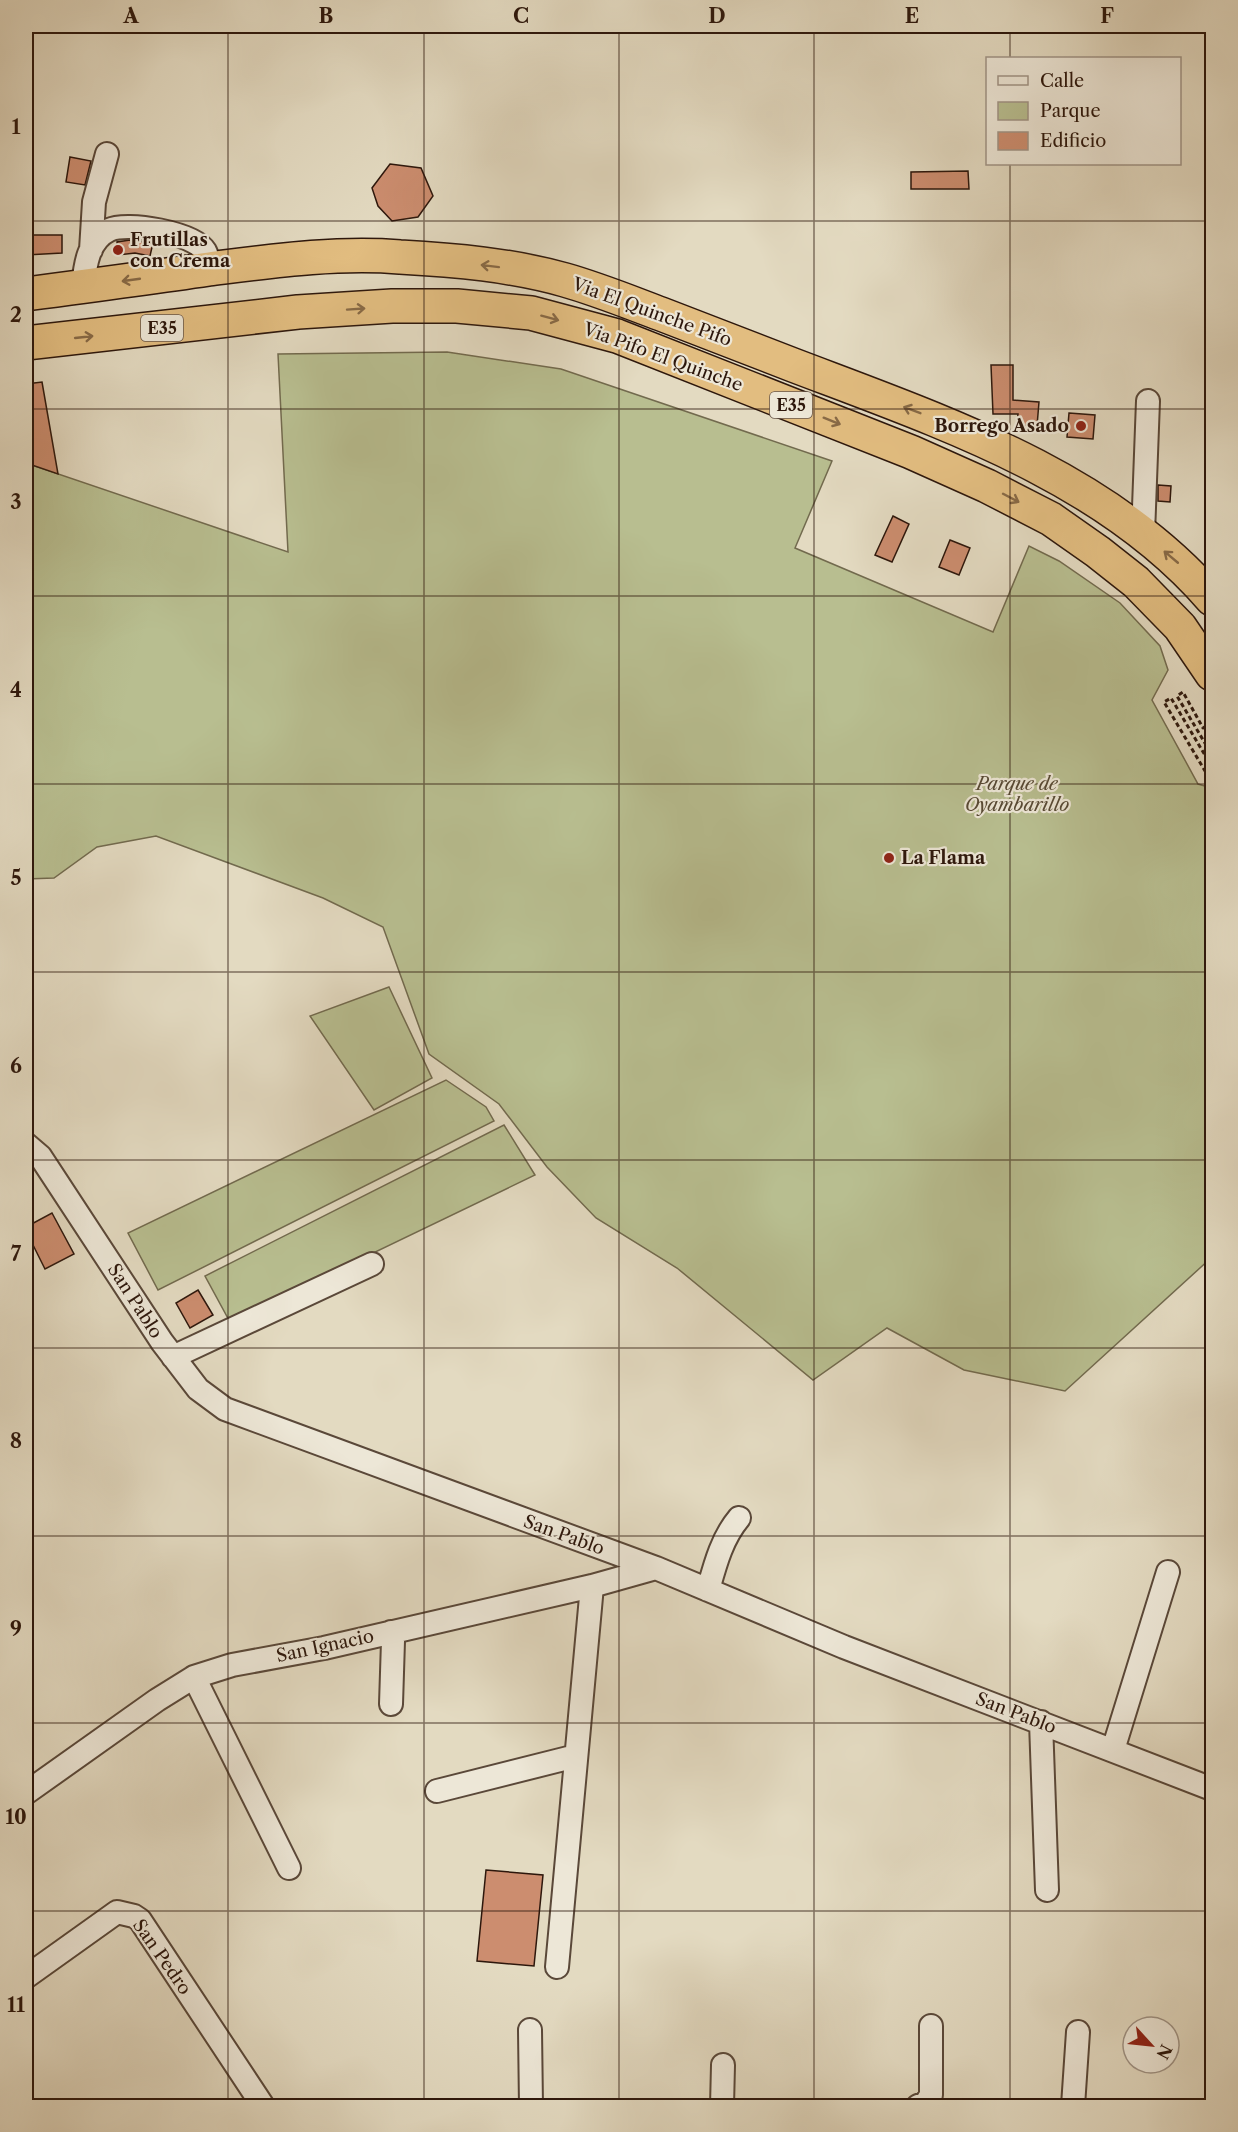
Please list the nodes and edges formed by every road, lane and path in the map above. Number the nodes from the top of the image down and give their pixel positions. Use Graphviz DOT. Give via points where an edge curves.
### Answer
graph roads {
  1 [pos="107,154"];
  2 [pos="91,250"];
  3 [pos="210,269"];
  4 [pos="83,286"];
  5 [pos="26,294"];
  6 [pos="26,343"];
  7 [pos="1148,401"];
  8 [pos="1143,534"];
  9 [pos="1211,595"];
  10 [pos="1212,674"];
  11 [pos="1212,722"];
  12 [pos="1212,755"];
  13 [pos="1212,767"];
  14 [pos="1212,780"];
  15 [pos="26,1144"];
  16 [pos="372,1264"];
  17 [pos="173,1356"];
  18 [pos="738,1518"];
  19 [pos="656,1569"];
  20 [pos="1168,1572"];
  21 [pos="592,1586"];
  22 [pos="708,1590"];
  23 [pos="391,1632"];
  24 [pos="194,1677"];
  25 [pos="391,1704"];
  26 [pos="1041,1722"];
  27 [pos="1113,1750"];
  28 [pos="576,1756"];
  29 [pos="1212,1789"];
  30 [pos="437,1791"];
  31 [pos="26,1793"];
  32 [pos="289,1868"];
  33 [pos="1047,1890"];
  34 [pos="557,1967"];
  35 [pos="26,1977"];
  36 [pos="932,2026"];
  37 [pos="530,2030"];
  38 [pos="1078,2032"];
  39 [pos="723,2066"];
  40 [pos="263,2106"];
  41 [pos="531,2106"];
  42 [pos="722,2106"];
  43 [pos="918,2106"];
  44 [pos="1073,2106"];
  1 -- 2 [label="street" via="94,202"];
  2 -- 3 [label="street" via="99,237 120,226 159,229 201,247"];
  2 -- 4 [label="street"];
  3 -- 4 [label="highway, Via El Quinche Pifo / E35, one-way"];
  8 -- 3 [label="highway, Via El Quinche Pifo / E35, one-way" via="1070,484 979,438 564,280 502,267 398,256 293,258"];
  4 -- 5 [label="highway, Via El Quinche Pifo / E35"];
  6 -- 10 [label="highway, Via Pifo El Quinche / E35, one-way" via="298,312 392,306 457,306 531,313 606,333 911,453 1051,519 1136,582 1180,627"];
  7 -- 8 [label="street"];
  9 -- 8 [label="highway, Via El Quinche Pifo / E35, one-way"];
  11 -- 12 [label="path" via="1203,728 1182,692 1177,696"];
  13 -- 14 [label="path" via="1171,698 1164,702"];
  15 -- 17 [label="street, San Pablo" via="40,1156"];
  16 -- 17 [label="street"];
  17 -- 19 [label="street, San Pablo" via="198,1389 225,1409"];
  18 -- 22 [label="street" via="722,1546"];
  19 -- 21 [label="street, San Ignacio"];
  19 -- 22 [label="street, San Pablo"];
  20 -- 27 [label="street"];
  21 -- 23 [label="street, San Ignacio"];
  21 -- 28 [label="street"];
  22 -- 26 [label="street, San Pablo"];
  23 -- 24 [label="street, San Ignacio" via="232,1665"];
  23 -- 25 [label="street"];
  24 -- 31 [label="street, San Ignacio"];
  24 -- 32 [label="street"];
  26 -- 27 [label="street, San Pablo"];
  26 -- 33 [label="street"];
  27 -- 29 [label="street, San Pablo"];
  28 -- 30 [label="street"];
  28 -- 34 [label="street"];
  35 -- 40 [label="street, San Pedro" via="117,1912 135,1916"];
  36 -- 43 [label="street" via="931,2095"];
  37 -- 41 [label="street"];
  38 -- 44 [label="street"];
  39 -- 42 [label="street"];
}
